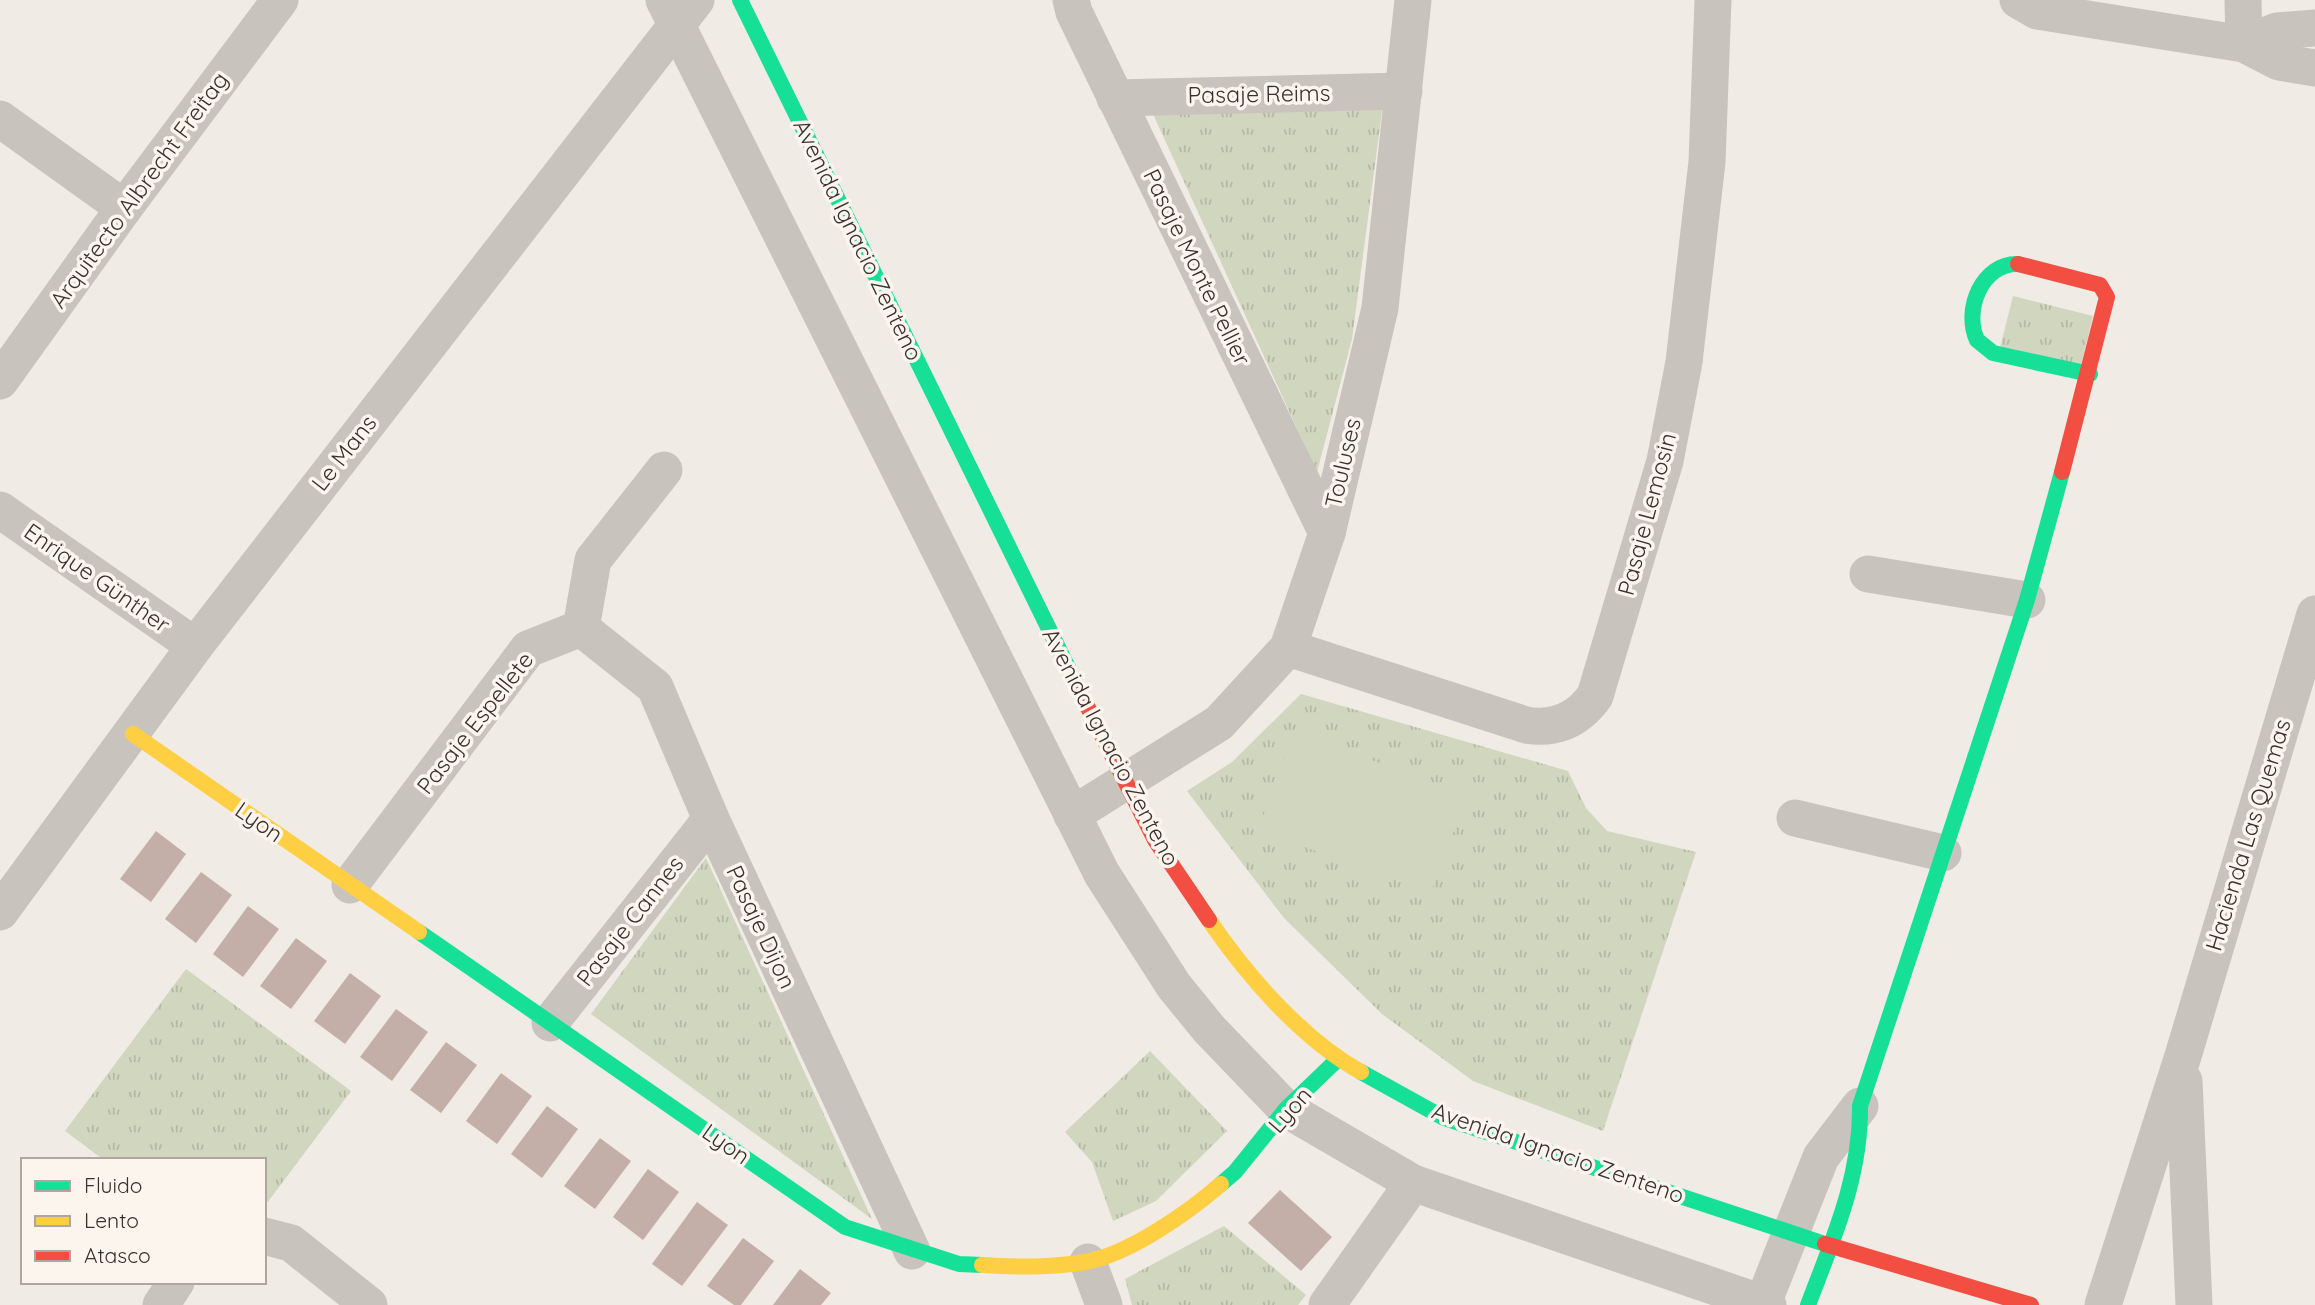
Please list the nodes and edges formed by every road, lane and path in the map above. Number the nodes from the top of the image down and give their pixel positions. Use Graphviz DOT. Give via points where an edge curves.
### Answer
graph roads {
  1 [pos="280,0"];
  2 [pos="740,0"];
  3 [pos="1071,0"];
  4 [pos="1413,0"];
  5 [pos="1713,0"];
  6 [pos="2018,0"];
  7 [pos="2243,0"];
  8 [pos="679,9"];
  9 [pos="2315,28"];
  10 [pos="2244,44"];
  11 [pos="2315,68"];
  12 [pos="1404,91"];
  13 [pos="1115,98"];
  14 [pos="0,119"];
  15 [pos="124,208"];
  16 [pos="2090,374"];
  17 [pos="0,381"];
  18 [pos="664,470"];
  19 [pos="0,510"];
  20 [pos="1327,533"];
  21 [pos="1868,574"];
  22 [pos="2027,600"];
  23 [pos="2315,614"];
  24 [pos="580,628"];
  25 [pos="195,646"];
  26 [pos="1288,648"];
  27 [pos="132,734"];
  28 [pos="1124,783"];
  29 [pos="1072,815"];
  30 [pos="1795,818"];
  31 [pos="711,819"];
  32 [pos="1943,853"];
  33 [pos="350,885"];
  34 [pos="0,912"];
  35 [pos="550,1023"];
  36 [pos="2183,1056"];
  37 [pos="1338,1059"];
  38 [pos="1860,1106"];
  39 [pos="1286,1109"];
  40 [pos="1413,1183"];
  41 [pos="1789,1233"];
  42 [pos="266,1237"];
  43 [pos="1830,1245"];
  44 [pos="912,1251"];
  45 [pos="1088,1262"];
  46 [pos="175,1284"];
  47 [pos="1679,1291"];
  48 [pos="1766,1304"];
  49 [pos="161,1305"];
  50 [pos="369,1305"];
  51 [pos="1104,1305"];
  52 [pos="1327,1305"];
  53 [pos="1808,1305"];
  54 [pos="2031,1305"];
  55 [pos="2103,1305"];
  56 [pos="2194,1305"];
  1 -- 15 [label="street, Arquitecto Albrecht Freitag"];
  2 -- 28 [label="street, Avenida Ignacio Zenteno"];
  3 -- 13 [label="street, Pasaje Monte Pellier"];
  4 -- 12 [label="street, Touluses"];
  5 -- 26 [label="street, Pasaje Lemosin" via="1707,162 1684,362 1665,461 1595,696 1565,722 1526,725"];
  6 -- 10 [label="street" via="2037,11"];
  7 -- 10 [label="street"];
  8 -- 25 [label="street, Le Mans"];
  8 -- 29 [label="street"];
  9 -- 10 [label="street" via="2277,31"];
  10 -- 11 [label="street" via="2279,62"];
  12 -- 13 [label="street, Pasaje Reims"];
  12 -- 20 [label="street, Touluses" via="1380,308"];
  13 -- 20 [label="street, Pasaje Monte Pellier"];
  14 -- 15 [label="street"];
  15 -- 17 [label="street, Arquitecto Albrecht Freitag"];
  16 -- 16 [label="street" via="2106,309 2107,297 2100,285 2009,264 1989,273 1973,305 1974,336 1982,346 1993,353"];
  16 -- 22 [label="street"];
  18 -- 24 [label="street" via="593,560"];
  19 -- 25 [label="street, Enrique Günther"];
  20 -- 26 [label="street, Touluses"];
  21 -- 22 [label="street"];
  22 -- 32 [label="street"];
  23 -- 36 [label="street, Hacienda Las Quemas"];
  24 -- 31 [label="street, Pasaje Dijon" via="655,687"];
  24 -- 33 [label="street, Pasaje Espellete" via="528,649"];
  25 -- 27 [label="street, Le Mans"];
  26 -- 28 [label="street, Touluses" via="1219,723"];
  27 -- 33 [label="street, Lyon"];
  27 -- 34 [label="street, Le Mans"];
  28 -- 29 [label="street, Touluses"];
  28 -- 37 [label="street, Avenida Ignacio Zenteno" via="1225,944 1259,986"];
  29 -- 39 [label="street" via="1122,909 1174,986"];
  30 -- 32 [label="street"];
  31 -- 35 [label="street, Pasaje Cannes"];
  31 -- 44 [label="street, Pasaje Dijon"];
  32 -- 38 [label="street"];
  33 -- 35 [label="street, Lyon"];
  35 -- 44 [label="street, Lyon" via="845,1227"];
  36 -- 55 [label="street, Hacienda Las Quemas"];
  36 -- 56 [label="street"];
  37 -- 39 [label="street, Lyon"];
  37 -- 41 [label="street, Avenida Ignacio Zenteno" via="1444,1118"];
  38 -- 41 [label="street" via="1821,1157"];
  38 -- 43 [label="street" via="1861,1154"];
  39 -- 40 [label="street"];
  39 -- 45 [label="street, Lyon" via="1235,1172 1204,1199 1129,1246"];
  40 -- 47 [label="street"];
  40 -- 52 [label="street"];
  41 -- 43 [label="street, Avenida Ignacio Zenteno"];
  41 -- 48 [label="street"];
  42 -- 50 [label="street" via="291,1243"];
  43 -- 53 [label="street"];
  43 -- 54 [label="street, Avenida Ignacio Zenteno"];
  44 -- 45 [label="street, Lyon" via="959,1264 1031,1268"];
  45 -- 51 [label="street"];
  46 -- 49 [label="street"];
  47 -- 48 [label="street"];
}
